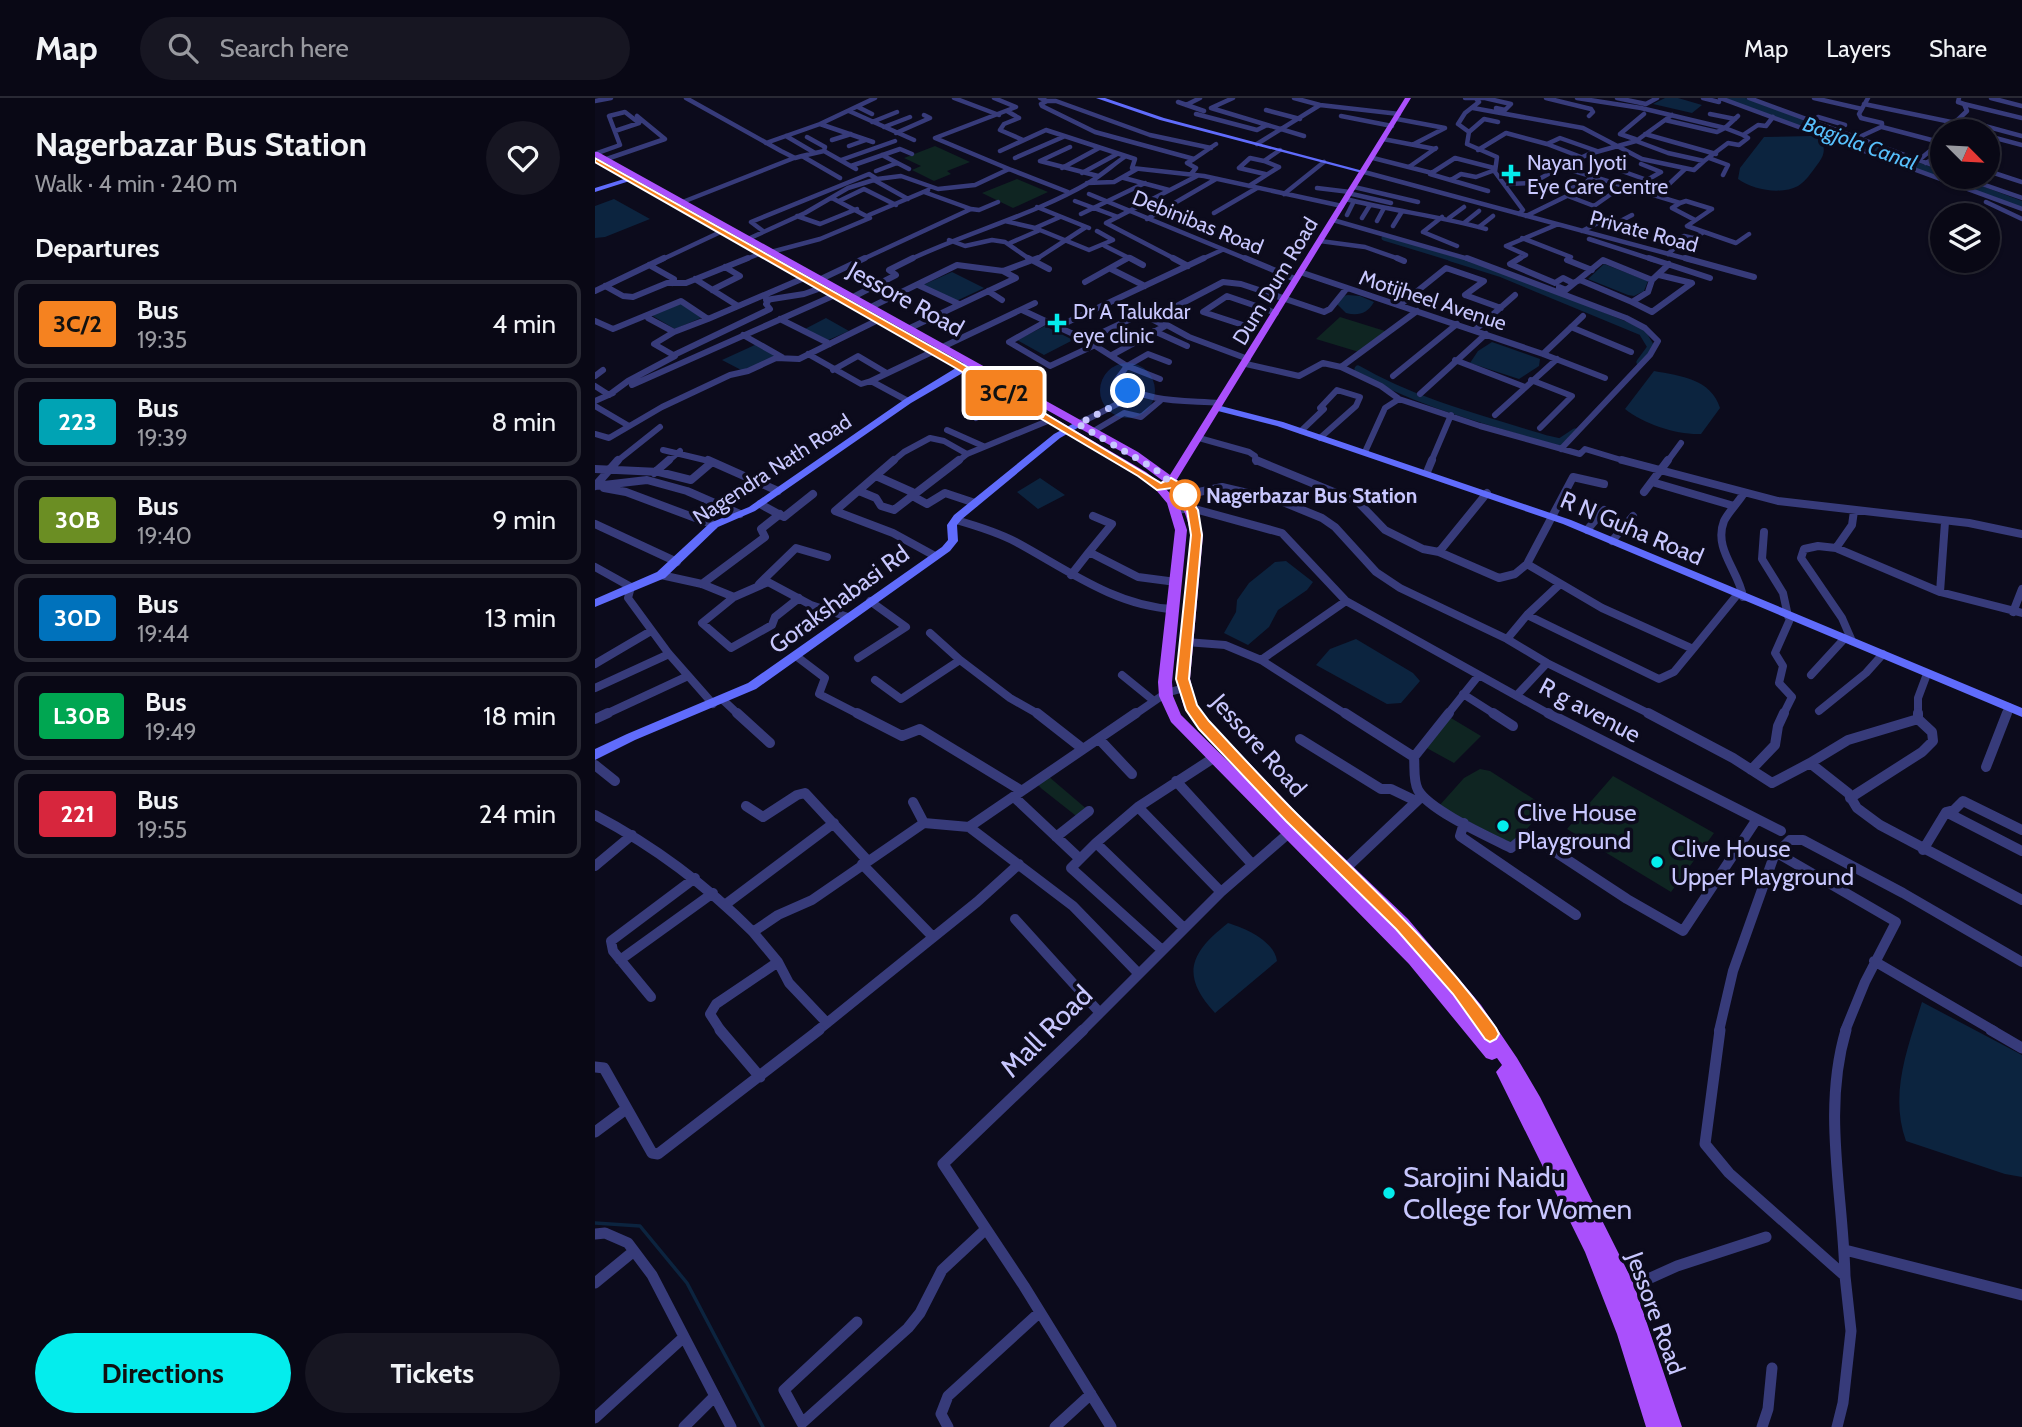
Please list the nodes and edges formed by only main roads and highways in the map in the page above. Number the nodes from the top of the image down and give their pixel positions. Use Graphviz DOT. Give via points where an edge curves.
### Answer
graph roads {
  1 [pos="1408,98"];
  2 [pos="598,158"];
  3 [pos="724,229"];
  4 [pos="794,270"];
  5 [pos="821,284"];
  6 [pos="966,366"];
  7 [pos="1072,427"];
  8 [pos="1166,484"];
  9 [pos="1184,504"];
  10 [pos="1484,1034"];
  11 [pos="1507,1066"];
  12 [pos="1657,1427"];
  13 [pos="1671,1427"];
  1 -- 8 [label="main road, Dum Dum Road" via="1349,199"];
  2 -- 3 [label="main road, Jessore Road"];
  3 -- 4 [label="main road, Jessore Road" via="759,254"];
  3 -- 4 [label="main road, Jessore Road" via="771,252"];
  4 -- 5 [label="main road, Jessore Road"];
  4 -- 5 [label="main road, Jessore Road"];
  4 -- 10 [label="main road" via="1166,487 1181,507 1189,539 1173,683 1180,706 1224,758 1424,960"];
  5 -- 6 [label="main road, Jessore Road" via="931,351"];
  5 -- 6 [label="main road, Jessore Road" via="910,328"];
  6 -- 7 [label="main road, Jessore Road"];
  6 -- 7 [label="main road, Jessore Road" via="1012,398"];
  7 -- 8 [label="main road, Jessore Road"];
  7 -- 8 [label="main road, Jessore Road" via="1092,432"];
  8 -- 9 [label="main road, Jessore Road"];
  9 -- 10 [label="main road, Jessore Road" via="1197,535 1184,688 1191,707 1443,970"];
  9 -- 10 [label="main road, Jessore Road" via="1160,697"];
  10 -- 11 [label="main road"];
  11 -- 12 [label="main road, Jessore Road" via="1593,1247"];
  11 -- 13 [label="main road, Jessore Road" via="1534,1104 1626,1289"];
}
